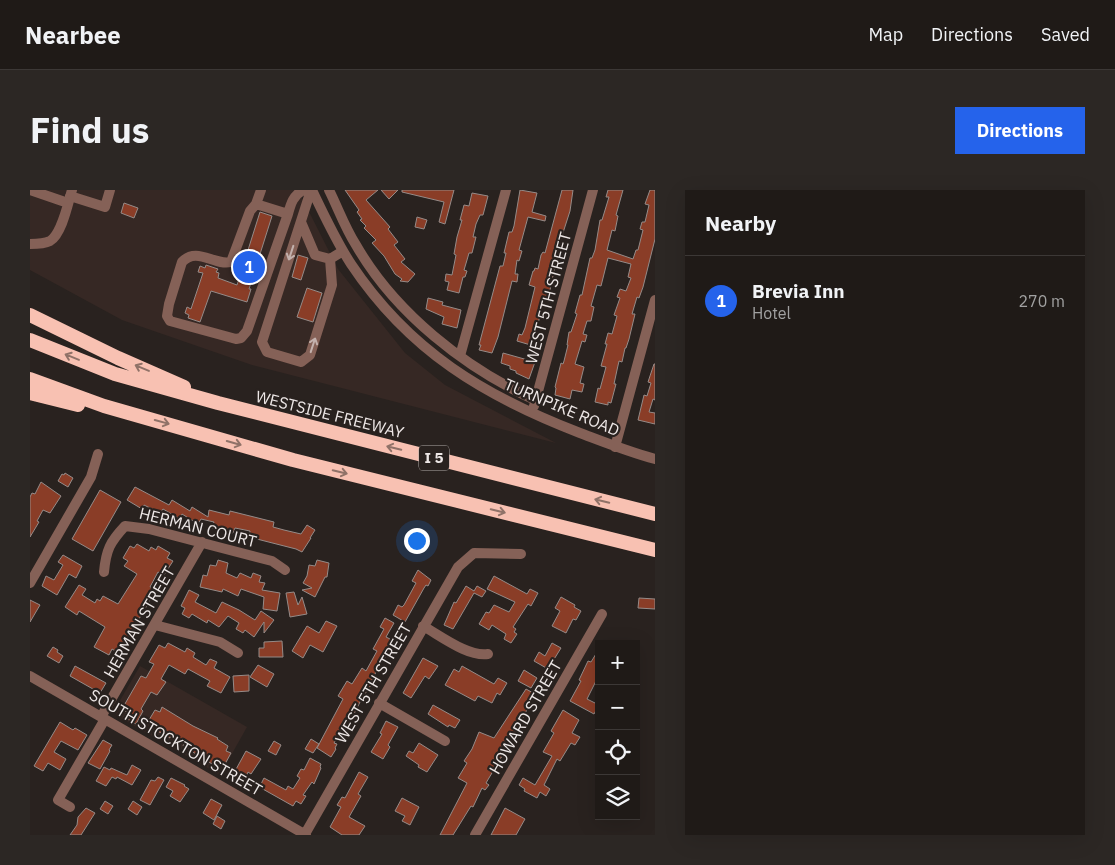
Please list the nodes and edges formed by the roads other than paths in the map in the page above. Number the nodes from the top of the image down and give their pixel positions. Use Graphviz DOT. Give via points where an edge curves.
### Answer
graph roads {
  1 [pos="30,190"];
  2 [pos="110,190"];
  3 [pos="262,190"];
  4 [pos="303,190"];
  5 [pos="312,190"];
  6 [pos="329,190"];
  7 [pos="506,190"];
  8 [pos="593,190"];
  9 [pos="70,196"];
  10 [pos="256,204"];
  11 [pos="288,214"];
  12 [pos="300,222"];
  13 [pos="30,244"];
  14 [pos="343,252"];
  15 [pos="330,260"];
  16 [pos="655,300"];
  17 [pos="30,315"];
  18 [pos="30,340"];
  19 [pos="460,356"];
  20 [pos="30,379"];
  21 [pos="30,393"];
  22 [pos="535,400"];
  23 [pos="218,403"];
  24 [pos="104,406"];
  25 [pos="531,413"];
  26 [pos="615,446"];
  27 [pos="98,454"];
  28 [pos="655,459"];
  29 [pos="653,513"];
  30 [pos="202,542"];
  31 [pos="652,551"];
  32 [pos="521,554"];
  33 [pos="284,570"];
  34 [pos="104,572"];
  35 [pos="30,583"];
  36 [pos="602,614"];
  37 [pos="155,625"];
  38 [pos="423,626"];
  39 [pos="238,654"];
  40 [pos="488,654"];
  41 [pos="30,676"];
  42 [pos="379,703"];
  43 [pos="103,718"];
  44 [pos="445,741"];
  45 [pos="70,807"];
  46 [pos="305,835"];
  47 [pos="475,835"];
  1 -- 9 [label="street"];
  2 -- 9 [label="street" via="105,207"];
  3 -- 10 [label="street"];
  4 -- 11 [label="street" via="292,201"];
  5 -- 12 [label="street"];
  5 -- 14 [label="street, TURNPIKE ROAD"];
  6 -- 19 [label="street" via="355,244 381,283 415,320"];
  7 -- 19 [label="street"];
  8 -- 22 [label="street, WEST 5TH STREET"];
  9 -- 13 [label="street" via="58,233 51,240"];
  10 -- 11 [label="street"];
  10 -- 11 [label="street" via="250,211 231,262 194,256 182,262 169,304 170,320 241,338 247,331"];
  12 -- 15 [label="street" via="315,255"];
  12 -- 15 [label="street, one-way" via="262,342 267,352 301,362 310,355 332,285"];
  14 -- 15 [label="street"];
  14 -- 25 [label="street, TURNPIKE ROAD" via="383,305 420,343 465,378"];
  16 -- 26 [label="street"];
  23 -- 17 [label="highway, one-way"];
  23 -- 18 [label="highway, WESTSIDE FREEWAY / I 5, one-way" via="115,374"];
  19 -- 22 [label="street"];
  20 -- 24 [label="highway, I 5"];
  21 -- 24 [label="highway" via="73,405"];
  22 -- 25 [label="street, WEST 5TH STREET"];
  29 -- 23 [label="highway, WESTSIDE FREEWAY / I 5, one-way"];
  24 -- 31 [label="highway, I 5, one-way" via="293,460"];
  25 -- 26 [label="street, TURNPIKE ROAD"];
  26 -- 28 [label="street, TURNPIKE ROAD"];
  27 -- 35 [label="street" via="91,477"];
  30 -- 33 [label="street, HERMAN COURT" via="272,561"];
  30 -- 34 [label="street, HERMAN COURT" via="125,526 112,540"];
  30 -- 37 [label="street, HERMAN STREET"];
  32 -- 38 [label="street, WEST 5TH STREET" via="474,552 458,567"];
  36 -- 47 [label="street, HOWARD STREET"];
  37 -- 39 [label="street" via="220,642"];
  37 -- 43 [label="street, HERMAN STREET"];
  38 -- 40 [label="street" via="464,649"];
  38 -- 42 [label="street, WEST 5TH STREET"];
  41 -- 43 [label="street, SOUTH STOCKTON STREET"];
  42 -- 44 [label="street"];
  42 -- 46 [label="street, WEST 5TH STREET"];
  43 -- 45 [label="street, HERMAN STREET" via="58,800"];
  43 -- 46 [label="street, SOUTH STOCKTON STREET"];
}
